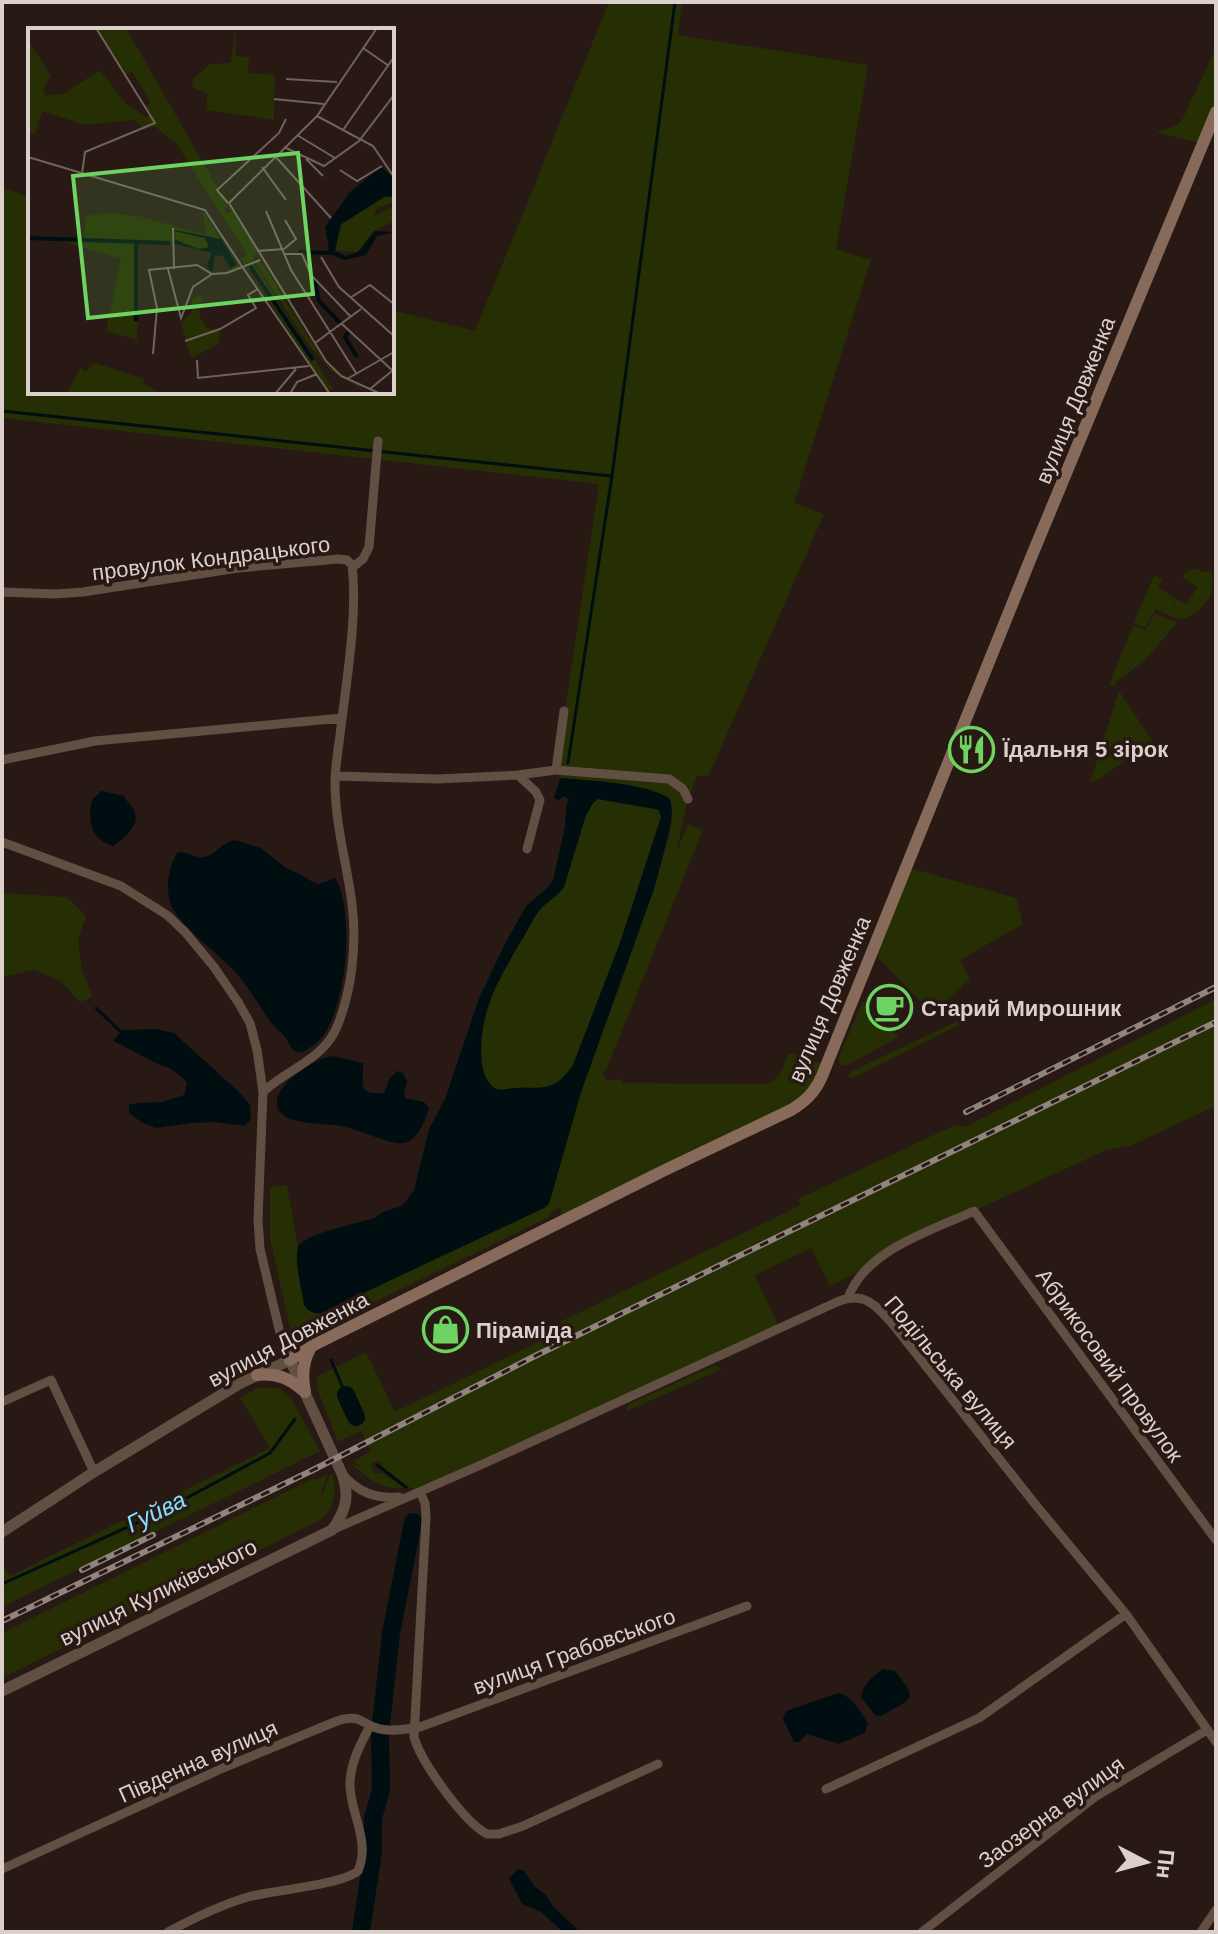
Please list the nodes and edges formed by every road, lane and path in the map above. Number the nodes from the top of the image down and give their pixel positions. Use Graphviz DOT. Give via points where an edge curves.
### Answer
graph roads {
  1 [pos="1216,112"];
  2 [pos="377,449"];
  3 [pos="353,567"];
  4 [pos="2,592"];
  5 [pos="564,711"];
  6 [pos="342,718"];
  7 [pos="2,760"];
  8 [pos="556,770"];
  9 [pos="518,775"];
  10 [pos="336,776"];
  11 [pos="688,799"];
  12 [pos="2,842"];
  13 [pos="527,849"];
  14 [pos="263,1092"];
  15 [pos="848,1298"];
  16 [pos="310,1348"];
  17 [pos="290,1360"];
  18 [pos="257,1375"];
  19 [pos="305,1392"];
  20 [pos="2,1402"];
  21 [pos="94,1472"];
  22 [pos="342,1474"];
  23 [pos="415,1494"];
  24 [pos="332,1530"];
  25 [pos="2,1532"];
  26 [pos="1216,1540"];
  27 [pos="747,1606"];
  28 [pos="1126,1614"];
  29 [pos="2,1691"];
  30 [pos="370,1726"];
  31 [pos="413,1728"];
  32 [pos="1207,1730"];
  33 [pos="1216,1742"];
  34 [pos="658,1764"];
  35 [pos="826,1789"];
  36 [pos="2,1869"];
  37 [pos="1216,1910"];
  38 [pos="168,1932"];
  39 [pos="922,1932"];
  40 [pos="1201,1932"];
  1 -- 16 [label="main road, вулиця Довженка" via="814,1091 791,1110"];
  2 -- 3 [label="street" via="369,547"];
  3 -- 4 [label="street, провулок Кондрацького" via="338,559 83,592"];
  3 -- 6 [label="street, провулок Кондрацького"];
  5 -- 8 [label="street"];
  6 -- 7 [label="street" via="95,741"];
  6 -- 10 [label="street, провулок Кондрацького"];
  8 -- 9 [label="street"];
  8 -- 11 [label="street" via="669,779"];
  9 -- 10 [label="street"];
  9 -- 13 [label="street" via="540,800"];
  10 -- 14 [label="street, провулок Кондрацького" via="353,926 347,990 324,1049"];
  12 -- 14 [label="street" via="121,886 185,932 250,1023"];
  14 -- 17 [label="street" via="260,1249"];
  15 -- 23 [label="street, Подільська вулиця"];
  15 -- 26 [label="street, Абрикосовий провулок" via="860,1275 886,1254 974,1211"];
  15 -- 28 [label="street, Подільська вулиця" via="866,1300 881,1311"];
  16 -- 17 [label="main road, вулиця Довженка"];
  16 -- 19 [label="main road" via="303,1374"];
  17 -- 18 [label="street, вулиця Довженка"];
  17 -- 19 [label="street"];
  18 -- 19 [label="main road" via="281,1376"];
  18 -- 21 [label="street, вулиця Довженка"];
  19 -- 22 [label="street"];
  20 -- 21 [label="street" via="51,1380"];
  21 -- 25 [label="street, вулиця Довженка"];
  22 -- 23 [label="street" via="375,1496"];
  22 -- 24 [label="street" via="346,1504"];
  23 -- 24 [label="street, Подільська вулиця"];
  23 -- 31 [label="street" via="426,1518"];
  24 -- 29 [label="street, вулиця Куликівського"];
  27 -- 31 [label="street, вулиця Грабовського"];
  28 -- 32 [label="street, Подільська вулиця"];
  28 -- 35 [label="street" via="979,1718"];
  30 -- 31 [label="street, Південна вулиця"];
  30 -- 36 [label="street, Південна вулиця" via="357,1718 337,1721"];
  30 -- 38 [label="street" via="350,1782 362,1841 358,1871 241,1899"];
  31 -- 34 [label="street" via="416,1746 429,1767 471,1823 487,1834 523,1826"];
  32 -- 33 [label="street, Подільська вулиця"];
  32 -- 39 [label="street, Заозерна вулиця" via="1095,1797"];
  37 -- 40 [label="street"];
}
